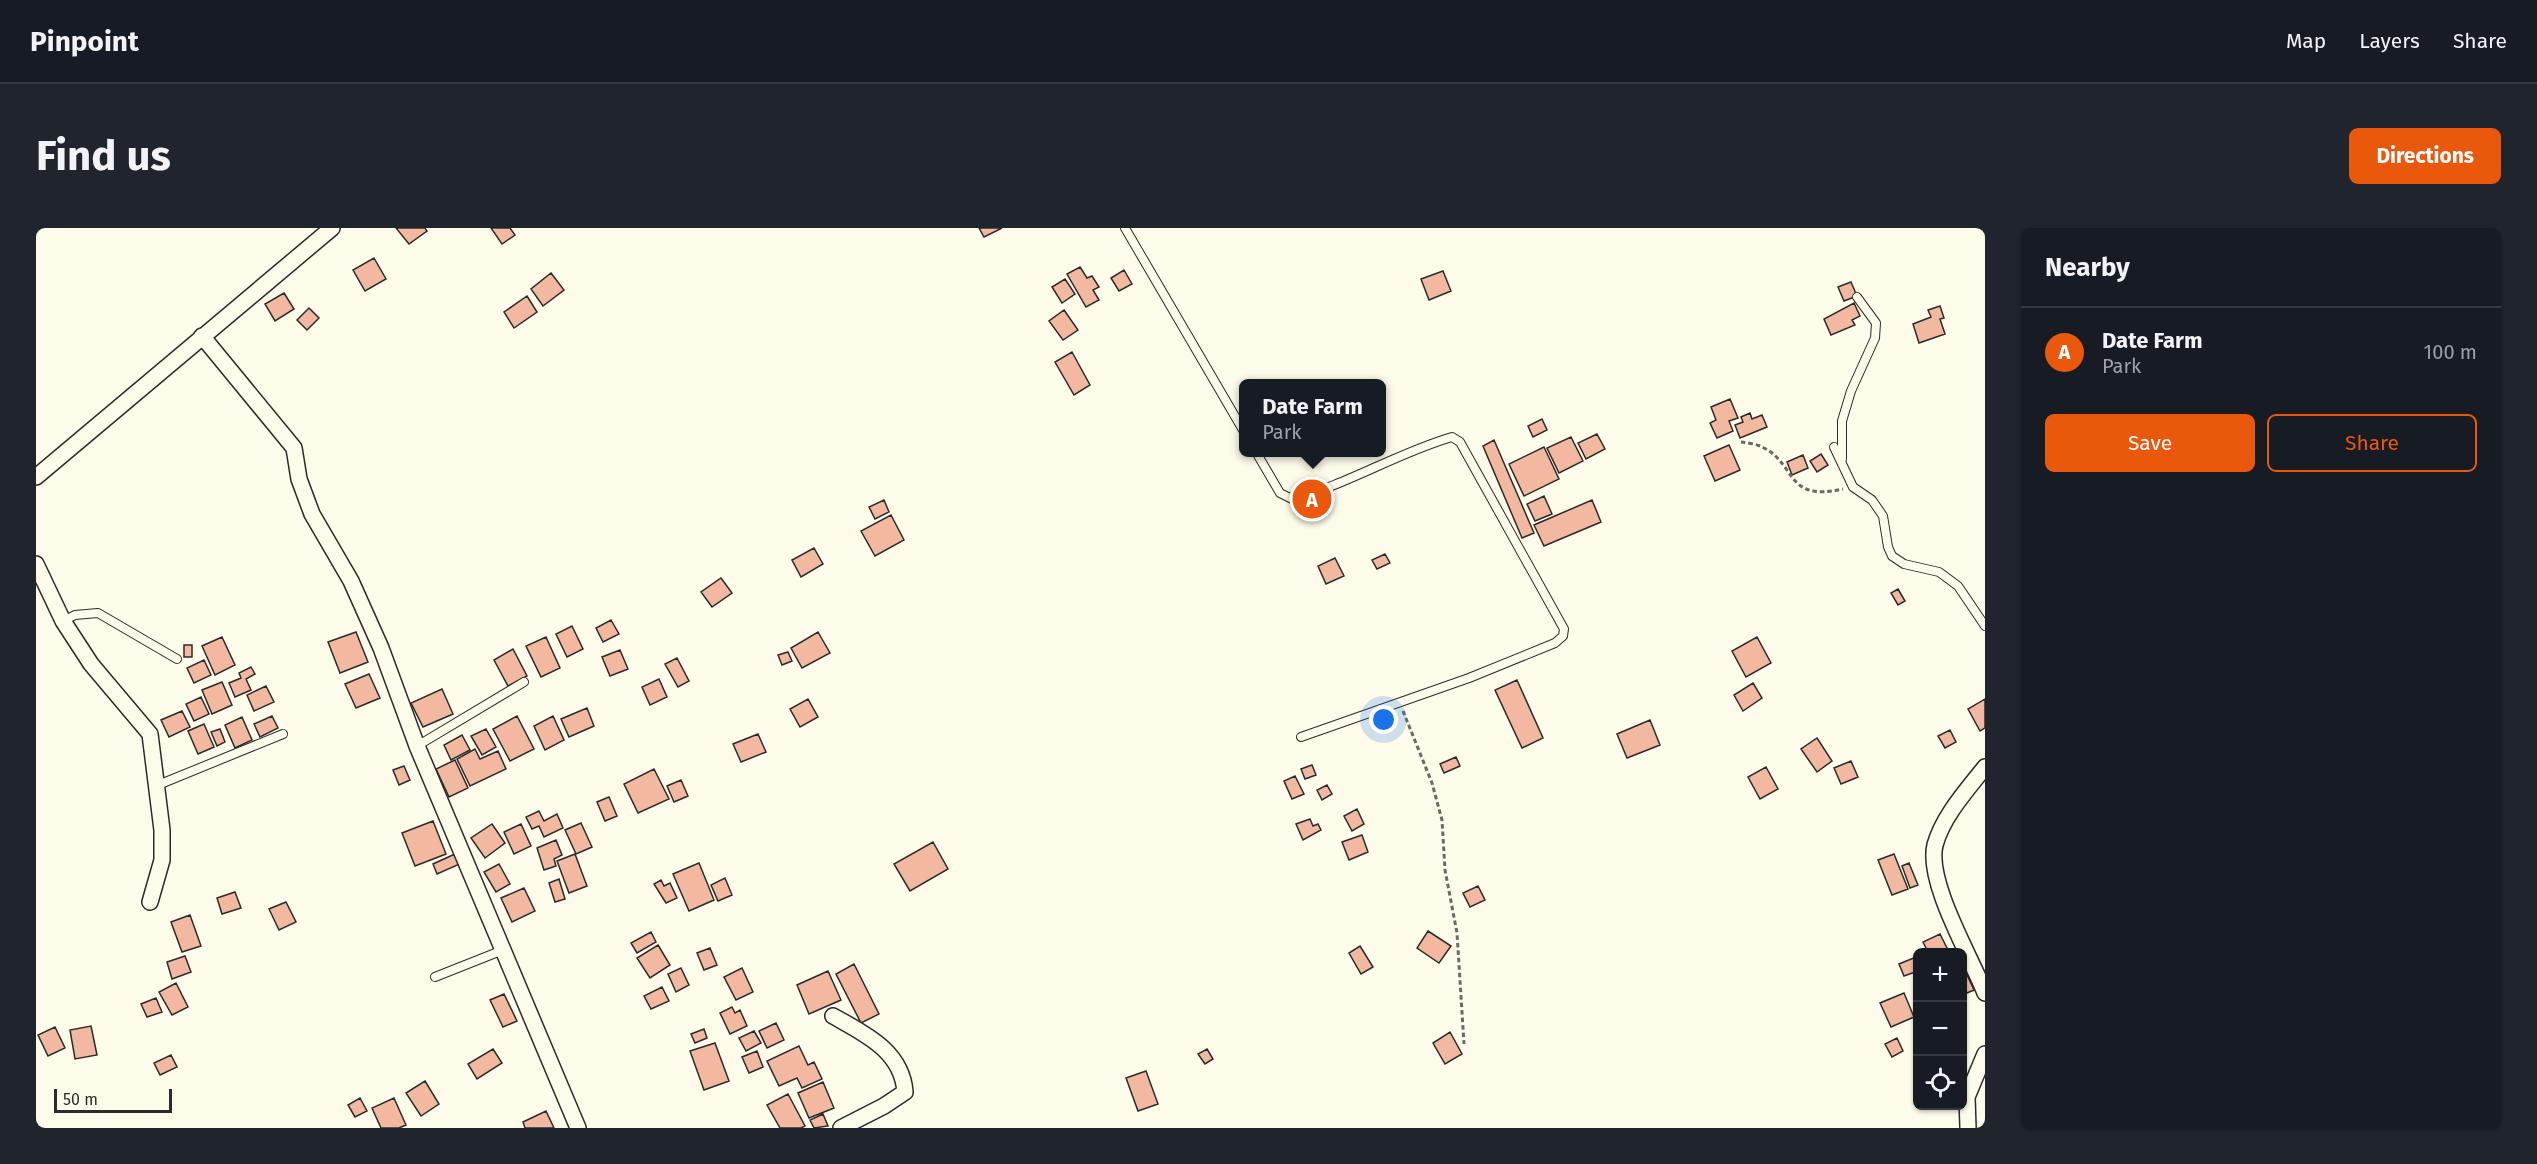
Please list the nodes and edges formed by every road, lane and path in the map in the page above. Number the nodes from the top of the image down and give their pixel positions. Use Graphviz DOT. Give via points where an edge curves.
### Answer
graph roads {
  1 [pos="332,228"];
  2 [pos="1125,228"];
  3 [pos="1857,297"];
  4 [pos="202,336"];
  5 [pos="1239,423"];
  6 [pos="1741,442"];
  7 [pos="1834,447"];
  8 [pos="1258,457"];
  9 [pos="1842,460"];
  10 [pos="36,477"];
  11 [pos="1853,487"];
  12 [pos="36,564"];
  13 [pos="63,621"];
  14 [pos="1985,626"];
  15 [pos="177,659"];
  16 [pos="524,681"];
  17 [pos="1399,701"];
  18 [pos="283,734"];
  19 [pos="1301,736"];
  20 [pos="417,746"];
  21 [pos="1985,767"];
  22 [pos="158,784"];
  23 [pos="150,902"];
  24 [pos="503,950"];
  25 [pos="435,977"];
  26 [pos="1985,993"];
  27 [pos="833,1016"];
  28 [pos="1464,1044"];
  29 [pos="1985,1054"];
  30 [pos="578,1128"];
  31 [pos="841,1128"];
  32 [pos="1968,1128"];
  1 -- 4 [label="street"];
  2 -- 5 [label="lane"];
  3 -- 9 [label="lane" via="1876,323 1875,338 1842,421"];
  4 -- 10 [label="street"];
  4 -- 20 [label="street" via="294,448 299,479 312,514 351,581"];
  6 -- 11 [label="path" via="1765,448 1798,485 1807,489 1830,492"];
  7 -- 9 [label="lane"];
  8 -- 17 [label="lane" via="1280,493 1292,499 1353,477 1420,446 1452,437 1461,442 1472,459 1564,629 1563,636 1556,643 1469,678"];
  9 -- 11 [label="lane"];
  11 -- 14 [label="lane" via="1872,500 1883,516 1892,556 1904,564 1940,572 1958,586"];
  12 -- 13 [label="street"];
  13 -- 15 [label="lane" via="75,615 98,613"];
  13 -- 22 [label="street" via="91,664 150,735"];
  16 -- 20 [label="lane"];
  17 -- 19 [label="lane"];
  17 -- 28 [label="path" via="1432,783 1442,820 1457,933"];
  18 -- 22 [label="lane"];
  20 -- 24 [label="street"];
  21 -- 26 [label="street" via="1943,824 1935,847 1938,884"];
  22 -- 23 [label="street" via="162,860"];
  24 -- 25 [label="lane"];
  24 -- 30 [label="street"];
  27 -- 31 [label="street" via="880,1043 904,1078 905,1092"];
  29 -- 32 [label="street" via="1967,1097"];
}
